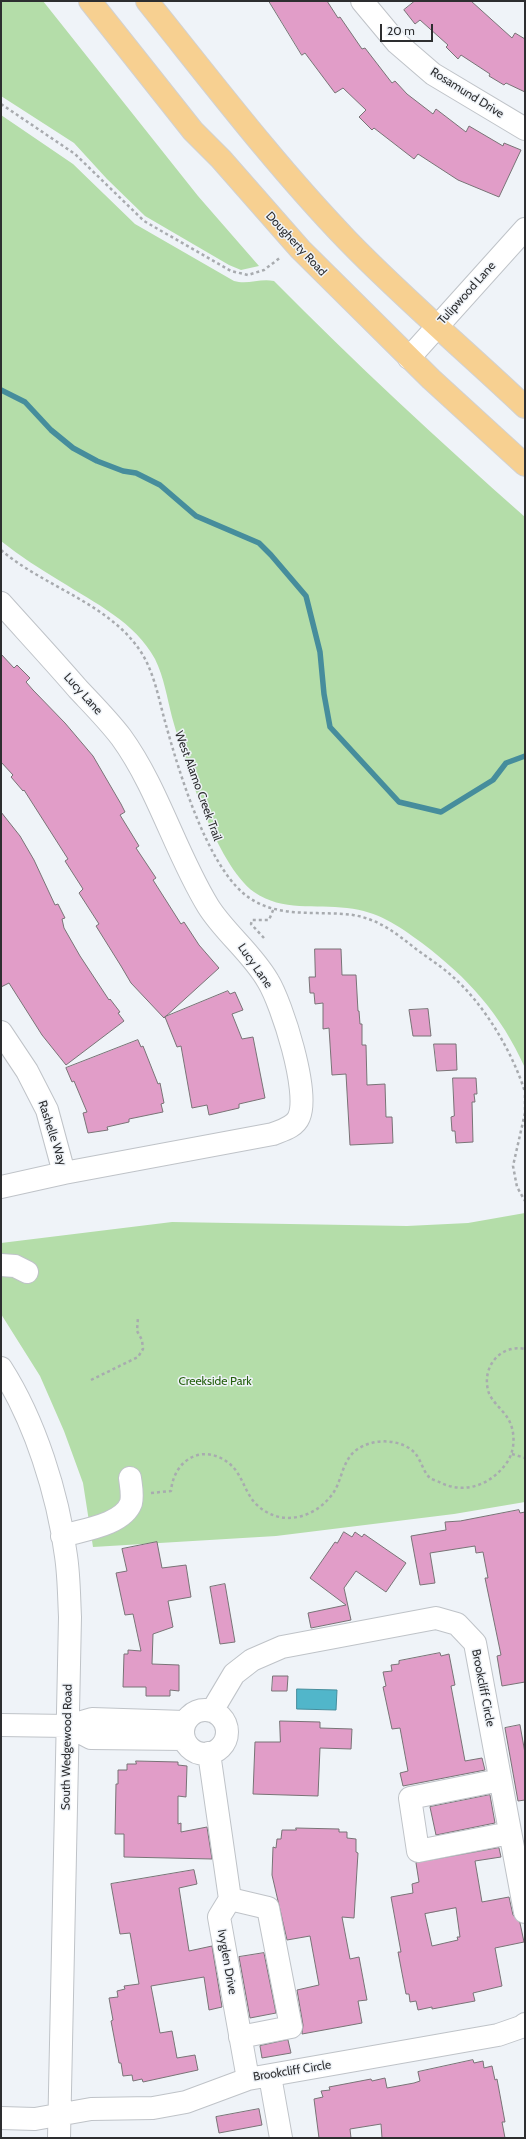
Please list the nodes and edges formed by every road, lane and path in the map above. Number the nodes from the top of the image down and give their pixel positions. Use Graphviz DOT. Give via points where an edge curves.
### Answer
graph roads {
  1 [pos="90,1"];
  2 [pos="147,1"];
  3 [pos="362,1"];
  4 [pos="1,104"];
  5 [pos="525,129"];
  6 [pos="525,229"];
  7 [pos="296,245"];
  8 [pos="437,326"];
  9 [pos="409,358"];
  10 [pos="525,407"];
  11 [pos="525,465"];
  12 [pos="1,550"];
  13 [pos="1,603"];
  14 [pos="274,908"];
  15 [pos="264,938"];
  16 [pos="1,1032"];
  17 [pos="525,1092"];
  18 [pos="525,1095"];
  19 [pos="64,1173"];
  20 [pos="1,1187"];
  21 [pos="525,1202"];
  22 [pos="1,1265"];
  23 [pos="27,1272"];
  24 [pos="138,1317"];
  25 [pos="525,1349"];
  26 [pos="1,1368"];
  27 [pos="91,1380"];
  28 [pos="512,1454"];
  29 [pos="525,1458"];
  30 [pos="131,1487"];
  31 [pos="62,1536"];
  32 [pos="212,1711"];
  33 [pos="1,1725"];
  34 [pos="68,1726"];
  35 [pos="185,1731"];
  36 [pos="209,1753"];
  37 [pos="500,1780"];
  38 [pos="510,1833"];
  39 [pos="230,1899"];
  40 [pos="525,1912"];
  41 [pos="524,2032"];
  42 [pos="240,2037"];
  43 [pos="270,2076"];
  44 [pos="248,2079"];
  45 [pos="60,2114"];
  46 [pos="1,2118"];
  47 [pos="59,2138"];
  48 [pos="281,2138"];
  1 -- 7 [label="main road, Dougherty Road" via="193,130"];
  2 -- 8 [label="main road" via="297,185 362,255"];
  3 -- 5 [label="street, Rosamund Drive" via="398,43 433,74"];
  4 -- 7 [label="path" via="75,154 144,221 231,271 248,275 264,270"];
  6 -- 8 [label="street, Tulipwood Lane"];
  7 -- 9 [label="main road, Dougherty Road"];
  8 -- 9 [label="street, Tulipwood Lane"];
  8 -- 10 [label="main road"];
  9 -- 11 [label="main road, Dougherty Road"];
  12 -- 14 [label="path, West Alamo Creek Trail" via="33,574 110,619 128,635 142,654 155,684 182,776 212,850 228,879 245,895"];
  13 -- 19 [label="street, Lucy Lane" via="121,737 147,780 189,874 209,908 268,981 283,1013 293,1047 301,1093 300,1116 294,1125 273,1134"];
  14 -- 15 [label="path" via="269,920 252,920 251,924"];
  14 -- 17 [label="path, West Alamo Creek Trail" via="292,913 351,915 373,920 392,930 452,976 475,1000 507,1048"];
  16 -- 19 [label="street, Rashelle Way" via="27,1072 47,1110"];
  18 -- 21 [label="path" via="525,1113 513,1166 517,1187"];
  19 -- 20 [label="street, Lucy Lane"];
  22 -- 23 [label="street" via="15,1266"];
  24 -- 27 [label="path" via="137,1331 143,1349 138,1356"];
  25 -- 28 [label="path" via="509,1349 499,1355 491,1363 486,1376 488,1391 508,1418 512,1430"];
  26 -- 31 [label="street, South Wedgewood Road" via="15,1390 40,1448"];
  28 -- 29 [label="path"];
  28 -- 30 [label="path" via="499,1473 487,1482 461,1487 449,1486 430,1478 414,1452 402,1445 378,1442 366,1445 355,1451 346,1461 335,1491 324,1506 310,1514 295,1518 280,1518 265,1511 248,1494 233,1467 222,1458 207,1454 190,1458 179,1466 172,1478 171,1491"];
  30 -- 31 [label="street" via="130,1504 124,1515 114,1521"];
  31 -- 34 [label="street, South Wedgewood Road" via="66,1556 70,1617"];
  32 -- 35 [label="street" via="200,1711 189,1717"];
  32 -- 36 [label="street" via="223,1720 226,1733 221,1746"];
  32 -- 37 [label="street, Brookcliff Circle" via="234,1674 252,1660 276,1650 436,1618 457,1624 475,1643"];
  33 -- 34 [label="street"];
  34 -- 35 [label="street" via="92,1720"];
  34 -- 45 [label="street, South Wedgewood Road"];
  35 -- 36 [label="street" via="187,1744 197,1752"];
  36 -- 39 [label="street"];
  37 -- 38 [label="street, Brookcliff Circle"];
  37 -- 38 [label="street" via="410,1798 418,1851"];
  38 -- 40 [label="street, Brookcliff Circle"];
  39 -- 42 [label="street, Ivyglen Drive" via="219,1917"];
  39 -- 42 [label="street" via="268,1908 290,2027"];
  41 -- 43 [label="street, Brookcliff Circle"];
  42 -- 44 [label="street, Ivyglen Drive"];
  43 -- 44 [label="street, Brookcliff Circle"];
  43 -- 48 [label="street"];
  44 -- 45 [label="street, Brookcliff Circle" via="186,2102 153,2108 84,2110"];
  45 -- 46 [label="street, Brookcliff Circle" via="35,2119"];
  45 -- 47 [label="street, South Wedgewood Road"];
}
